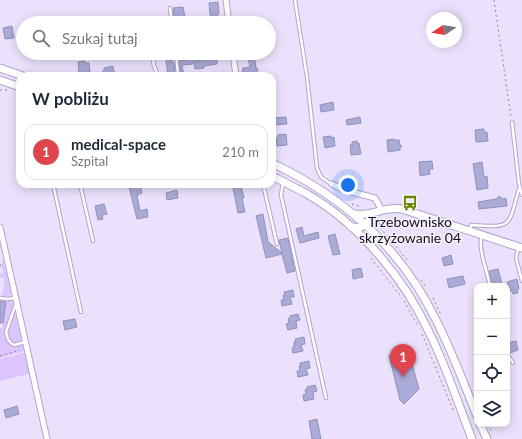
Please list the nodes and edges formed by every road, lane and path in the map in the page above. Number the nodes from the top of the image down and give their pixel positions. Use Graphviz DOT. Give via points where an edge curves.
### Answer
graph roads {
  1 [pos="226,0"];
  2 [pos="296,0"];
  3 [pos="494,0"];
  4 [pos="170,8"];
  5 [pos="171,16"];
  6 [pos="228,16"];
  7 [pos="153,60"];
  8 [pos="177,60"];
  9 [pos="234,60"];
  10 [pos="0,68"];
  11 [pos="17,72"];
  12 [pos="156,72"];
  13 [pos="178,72"];
  14 [pos="235,72"];
  15 [pos="0,80"];
  16 [pos="16,86"];
  17 [pos="512,122"];
  18 [pos="276,165"];
  19 [pos="276,178"];
  20 [pos="283,181"];
  21 [pos="332,184"];
  22 [pos="54,188"];
  23 [pos="81,188"];
  24 [pos="264,188"];
  25 [pos="520,189"];
  26 [pos="522,195"];
  27 [pos="381,209"];
  28 [pos="354,214"];
  29 [pos="373,214"];
  30 [pos="365,224"];
  31 [pos="0,227"];
  32 [pos="351,227"];
  33 [pos="469,231"];
  34 [pos="482,235"];
  35 [pos="93,241"];
  36 [pos="276,244"];
  37 [pos="520,248"];
  38 [pos="369,254"];
  39 [pos="0,260"];
  40 [pos="0,266"];
  41 [pos="522,281"];
  42 [pos="489,283"];
  43 [pos="0,298"];
  44 [pos="16,300"];
  45 [pos="81,312"];
  46 [pos="419,328"];
  47 [pos="422,335"];
  48 [pos="26,342"];
  49 [pos="27,348"];
  50 [pos="508,355"];
  51 [pos="0,356"];
  52 [pos="513,363"];
  53 [pos="326,398"];
  54 [pos="474,409"];
  55 [pos="454,412"];
  56 [pos="481,427"];
  57 [pos="48,439"];
  58 [pos="472,439"];
  59 [pos="487,439"];
  1 -- 6 [label="street"];
  2 -- 21 [label="lane" via="317,168 321,177"];
  3 -- 17 [label="path"];
  4 -- 5 [label="lane"];
  7 -- 12 [label="lane"];
  8 -- 13 [label="lane"];
  9 -- 14 [label="street"];
  10 -- 11 [label="main road"];
  15 -- 16 [label="main road"];
  17 -- 25 [label="lane"];
  18 -- 28 [label="main road" via="324,192"];
  19 -- 20 [label="main road"];
  20 -- 32 [label="main road" via="320,203"];
  20 -- 53 [label="lane" via="280,192"];
  21 -- 27 [label="street" via="375,198"];
  22 -- 45 [label="lane"];
  23 -- 35 [label="lane"];
  24 -- 36 [label="lane"];
  25 -- 26 [label="lane"];
  25 -- 33 [label="lane" via="511,218 505,224 471,225"];
  27 -- 29 [label="main road"];
  27 -- 33 [label="main road" via="402,209"];
  28 -- 29 [label="main road"];
  28 -- 30 [label="main road"];
  29 -- 30 [label="main road"];
  30 -- 32 [label="main road" via="360,228"];
  30 -- 54 [label="main road" via="401,262 425,300 445,339"];
  31 -- 44 [label="street"];
  32 -- 58 [label="main road" via="378,255 415,306 429,331"];
  33 -- 34 [label="main road"];
  34 -- 37 [label="main road"];
  34 -- 42 [label="lane" via="481,248"];
  37 -- 41 [label="lane" via="516,258"];
  38 -- 46 [label="path" via="402,298"];
  39 -- 40 [label="path"];
  43 -- 44 [label="lane"];
  44 -- 48 [label="street"];
  44 -- 48 [label="lane" via="6,332 8,340 14,345"];
  47 -- 55 [label="path"];
  48 -- 49 [label="street"];
  49 -- 51 [label="path"];
  49 -- 57 [label="street"];
  50 -- 52 [label="lane"];
  56 -- 59 [label="main road"];
}
